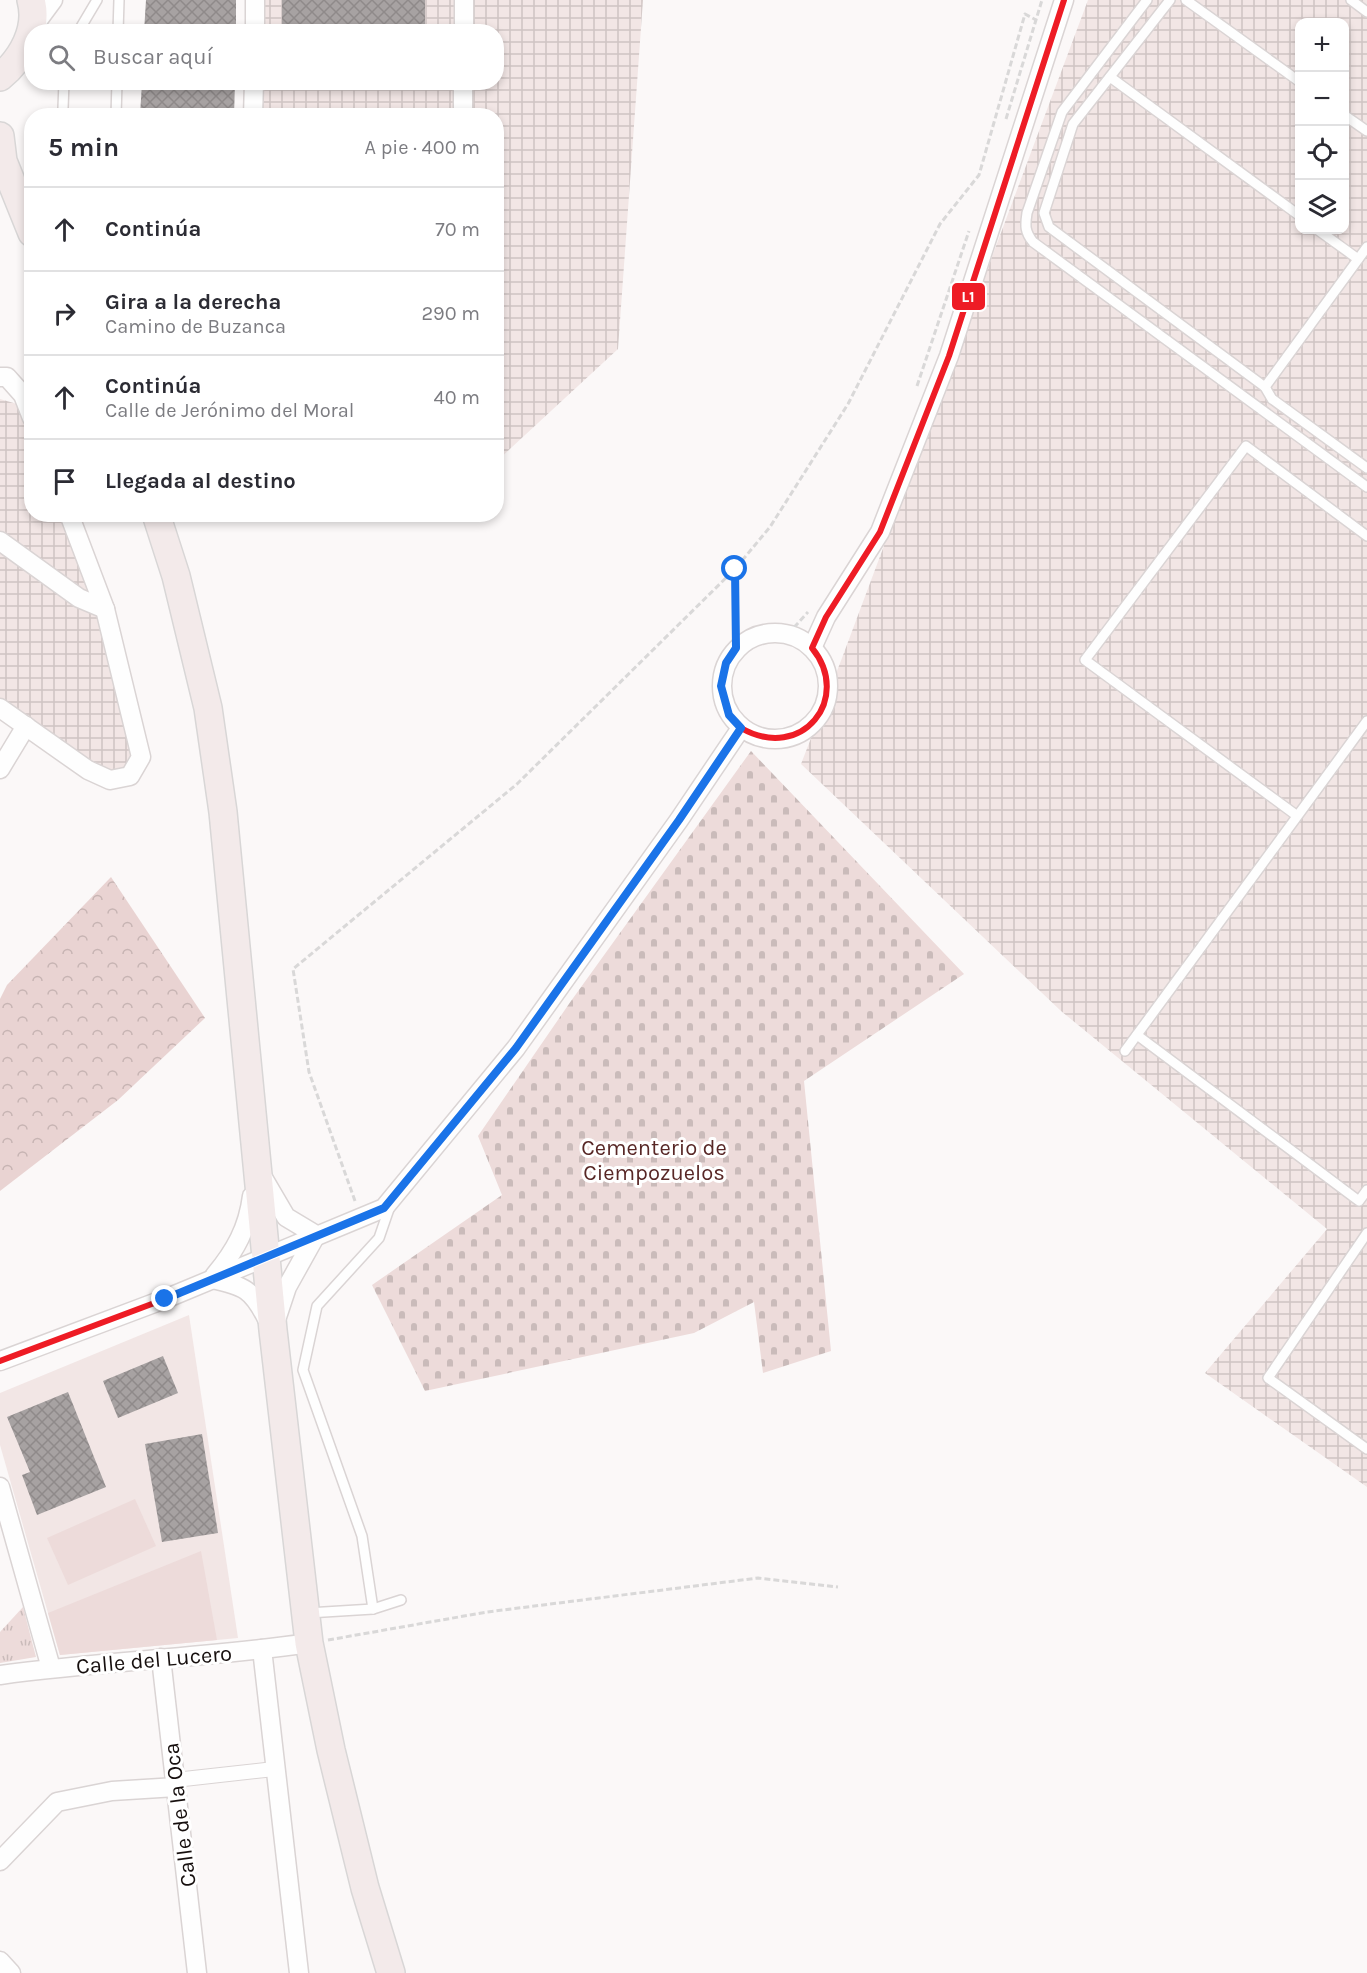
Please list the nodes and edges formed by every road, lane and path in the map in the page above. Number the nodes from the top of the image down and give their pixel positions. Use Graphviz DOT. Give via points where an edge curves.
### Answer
graph roads {
  1 [pos="31,0"];
  2 [pos="53,0"];
  3 [pos="97,0"];
  4 [pos="119,0"];
  5 [pos="255,0"];
  6 [pos="464,0"];
  7 [pos="1042,0"];
  8 [pos="1064,0"];
  9 [pos="1147,0"];
  10 [pos="1170,0"];
  11 [pos="1186,0"];
  12 [pos="1351,0"];
  13 [pos="1367,12"];
  14 [pos="1036,20"];
  15 [pos="32,24"];
  16 [pos="36,24"];
  17 [pos="83,24"];
  18 [pos="118,24"];
  19 [pos="255,24"];
  20 [pos="464,24"];
  21 [pos="24,50"];
  22 [pos="1110,77"];
  23 [pos="1295,79"];
  24 [pos="0,80"];
  25 [pos="64,90"];
  26 [pos="117,90"];
  27 [pos="254,90"];
  28 [pos="464,90"];
  29 [pos="63,108"];
  30 [pos="116,108"];
  31 [pos="253,108"];
  32 [pos="463,108"];
  33 [pos="1349,118"];
  34 [pos="1003,127"];
  35 [pos="1367,131"];
  36 [pos="0,136"];
  37 [pos="0,190"];
  38 [pos="24,213"];
  39 [pos="1295,213"];
  40 [pos="971,227"];
  41 [pos="1324,234"];
  42 [pos="24,237"];
  43 [pos="1367,246"];
  44 [pos="1358,259"];
  45 [pos="0,377"];
  46 [pos="1265,387"];
  47 [pos="914,396"];
  48 [pos="24,398"];
  49 [pos="1367,468"];
  50 [pos="1367,487"];
  51 [pos="72,522"];
  52 [pos="159,522"];
  53 [pos="1367,536"];
  54 [pos="0,541"];
  55 [pos="735,569"];
  56 [pos="105,609"];
  57 [pos="817,614"];
  58 [pos="800,640"];
  59 [pos="736,648"];
  60 [pos="0,708"];
  61 [pos="1367,722"];
  62 [pos="26,726"];
  63 [pos="741,728"];
  64 [pos="0,769"];
  65 [pos="1296,815"];
  66 [pos="1137,1035"];
  67 [pos="1125,1051"];
  68 [pos="256,1167"];
  69 [pos="1367,1190"];
  70 [pos="394,1195"];
  71 [pos="361,1217"];
  72 [pos="1367,1233"];
  73 [pos="316,1235"];
  74 [pos="266,1256"];
  75 [pos="212,1279"];
  76 [pos="273,1330"];
  77 [pos="0,1361"];
  78 [pos="1367,1449"];
  79 [pos="0,1487"];
  80 [pos="838,1587"];
  81 [pos="401,1600"];
  82 [pos="373,1610"];
  83 [pos="305,1613"];
  84 [pos="309,1643"];
  85 [pos="262,1649"];
  86 [pos="161,1658"];
  87 [pos="51,1668"];
  88 [pos="0,1675"];
  89 [pos="274,1769"];
  90 [pos="175,1784"];
  91 [pos="0,1861"];
  92 [pos="0,1961"];
  93 [pos="11,1973"];
  94 [pos="197,1973"];
  95 [pos="299,1973"];
  96 [pos="391,1973"];
  1 -- 15 [label="main road"];
  2 -- 16 [label="street"];
  3 -- 17 [label="lane"];
  4 -- 18 [label="lane"];
  5 -- 19 [label="street"];
  6 -- 20 [label="street"];
  7 -- 14 [label="path"];
  8 -- 57 [label="street" via="949,356 880,532"];
  9 -- 50 [label="lane" via="1062,112 1027,213 1027,235"];
  10 -- 22 [label="lane"];
  11 -- 23 [label="lane"];
  12 -- 13 [label="lane"];
  14 -- 34 [label="path"];
  14 -- 55 [label="path" via="1025,14 979,175 940,224 848,404 770,527"];
  21 -- 24 [label="main road"];
  22 -- 39 [label="lane"];
  22 -- 46 [label="lane" via="1073,124 1044,213 1049,227"];
  25 -- 29 [label="lane"];
  26 -- 30 [label="lane"];
  27 -- 31 [label="street"];
  28 -- 32 [label="street"];
  33 -- 35 [label="lane"];
  36 -- 38 [label="main road" via="3,161"];
  37 -- 42 [label="main road"];
  40 -- 47 [label="path"];
  41 -- 44 [label="lane"];
  43 -- 44 [label="lane"];
  44 -- 46 [label="lane"];
  45 -- 48 [label="street" via="7,377"];
  46 -- 49 [label="lane" via="1272,399"];
  51 -- 56 [label="street"];
  52 -- 68 [label="main road" via="176,576 209,720 223,812"];
  53 -- 65 [label="lane" via="1246,446 1085,660"];
  54 -- 56 [label="street" via="80,598"];
  55 -- 59 [label="path"];
  55 -- 71 [label="path" via="517,784 293,969 309,1072"];
  56 -- 62 [label="street" via="141,757 130,776 110,780 88,770"];
  57 -- 58 [label="street"];
  57 -- 58 [label="path" via="801,621"];
  58 -- 59 [label="street" via="774,632 760,634"];
  58 -- 63 [label="street" via="823,663 828,686 822,710 812,724 794,736 774,740"];
  59 -- 63 [label="street" via="726,663 721,686 729,715"];
  60 -- 62 [label="street"];
  61 -- 65 [label="lane"];
  62 -- 64 [label="street"];
  63 -- 70 [label="street" via="516,1048"];
  65 -- 66 [label="lane"];
  66 -- 67 [label="lane"];
  66 -- 69 [label="lane" via="1359,1201"];
  68 -- 73 [label="street" via="286,1217"];
  68 -- 74 [label="main road"];
  68 -- 75 [label="street" via="250,1216 232,1255"];
  70 -- 71 [label="street" via="384,1208"];
  70 -- 82 [label="lane" via="379,1238 317,1306 303,1370 362,1536"];
  71 -- 73 [label="street"];
  72 -- 78 [label="lane" via="1268,1378"];
  73 -- 74 [label="street"];
  73 -- 76 [label="street" via="287,1287"];
  74 -- 75 [label="street"];
  74 -- 76 [label="main road"];
  75 -- 76 [label="street" via="238,1285 257,1299"];
  75 -- 77 [label="street"];
  76 -- 83 [label="main road"];
  79 -- 87 [label="street"];
  80 -- 84 [label="path" via="758,1578 487,1612"];
  81 -- 82 [label="lane"];
  82 -- 83 [label="lane"];
  83 -- 84 [label="main road"];
  84 -- 85 [label="street, Calle del Lucero"];
  84 -- 96 [label="main road" via="365,1888"];
  85 -- 86 [label="street, Calle del Lucero"];
  85 -- 89 [label="street"];
  86 -- 87 [label="street, Calle del Lucero"];
  86 -- 90 [label="street, Calle de la Oca"];
  87 -- 88 [label="street, Calle del Lucero"];
  89 -- 90 [label="street"];
  89 -- 95 [label="street"];
  90 -- 91 [label="street" via="57,1802"];
  90 -- 94 [label="street, Calle de la Oca"];
  92 -- 93 [label="street"];
}
